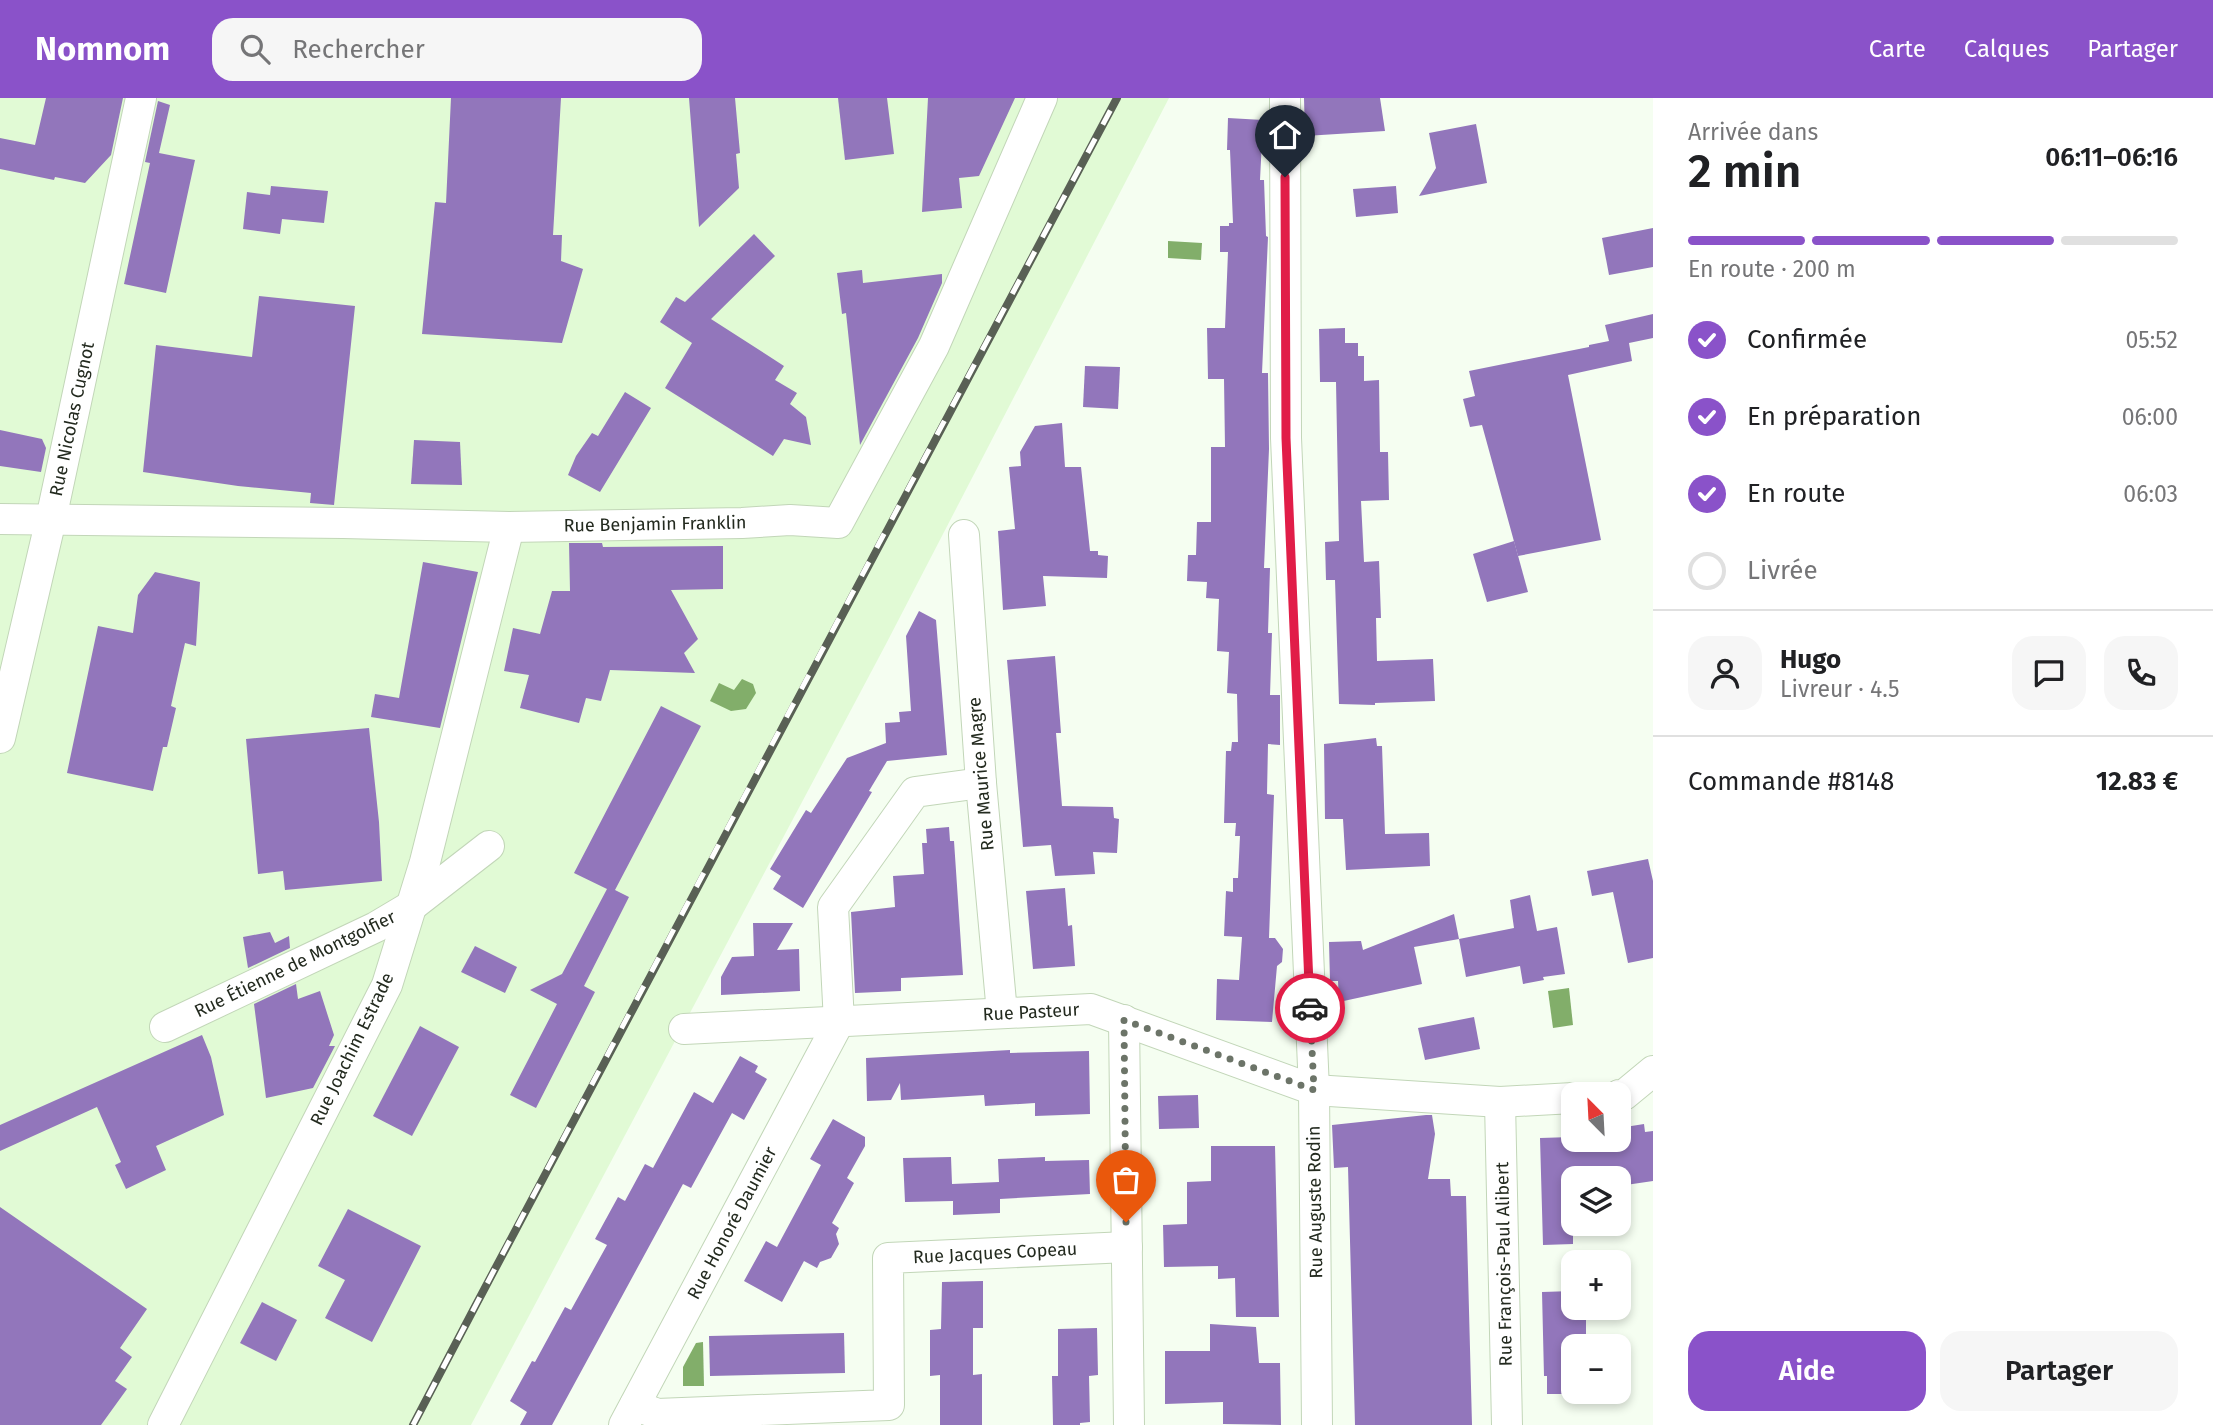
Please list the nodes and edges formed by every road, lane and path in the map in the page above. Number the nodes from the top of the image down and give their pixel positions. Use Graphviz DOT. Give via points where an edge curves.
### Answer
graph roads {
  1 [pos="141,98"];
  2 [pos="1042,98"];
  3 [pos="1285,98"];
  4 [pos="0,519"];
  5 [pos="51,519"];
  6 [pos="509,527"];
  7 [pos="964,535"];
  8 [pos="0,738"];
  9 [pos="981,783"];
  10 [pos="489,846"];
  11 [pos="413,905"];
  12 [pos="1002,1013"];
  13 [pos="1124,1020"];
  14 [pos="839,1021"];
  15 [pos="165,1027"];
  16 [pos="684,1029"];
  17 [pos="1653,1070"];
  18 [pos="1631,1089"];
  19 [pos="1314,1090"];
  20 [pos="1561,1099"];
  21 [pos="1500,1102"];
  22 [pos="1127,1247"];
  23 [pos="630,1415"];
  24 [pos="163,1425"];
  25 [pos="1129,1425"];
  26 [pos="1317,1425"];
  27 [pos="1507,1425"];
  1 -- 5 [label="street, Rue Nicolas Cugnot"];
  2 -- 6 [label="street, Rue Benjamin Franklin" via="934,346 838,523 790,520"];
  3 -- 19 [label="street, Rue Auguste Rodin" via="1286,438"];
  4 -- 5 [label="street, Rue Benjamin Franklin"];
  5 -- 6 [label="street, Rue Benjamin Franklin"];
  5 -- 8 [label="street, Rue Nicolas Cugnot"];
  6 -- 11 [label="street, Rue Joachim Estrade"];
  7 -- 9 [label="street, Rue Maurice Magre"];
  9 -- 12 [label="street, Rue Maurice Magre"];
  9 -- 14 [label="street" via="915,792 833,907"];
  10 -- 11 [label="street, Rue Étienne de Montgolfier"];
  11 -- 15 [label="street, Rue Étienne de Montgolfier"];
  11 -- 24 [label="street, Rue Joachim Estrade" via="387,985"];
  12 -- 13 [label="street, Rue Pasteur" via="1091,1009"];
  12 -- 14 [label="street, Rue Pasteur"];
  13 -- 19 [label="street, Rue Pasteur"];
  13 -- 22 [label="street"];
  14 -- 16 [label="street, Rue Pasteur"];
  14 -- 23 [label="street, Rue Honoré Daumier"];
  17 -- 18 [label="street"];
  19 -- 21 [label="street, Rue Pasteur"];
  19 -- 26 [label="street, Rue Auguste Rodin"];
  20 -- 21 [label="street, Rue Pasteur"];
  21 -- 27 [label="street, Rue François-Paul Alibert"];
  22 -- 23 [label="street, Rue Jacques Copeau" via="888,1258 888,1405"];
  22 -- 25 [label="street"];
}
